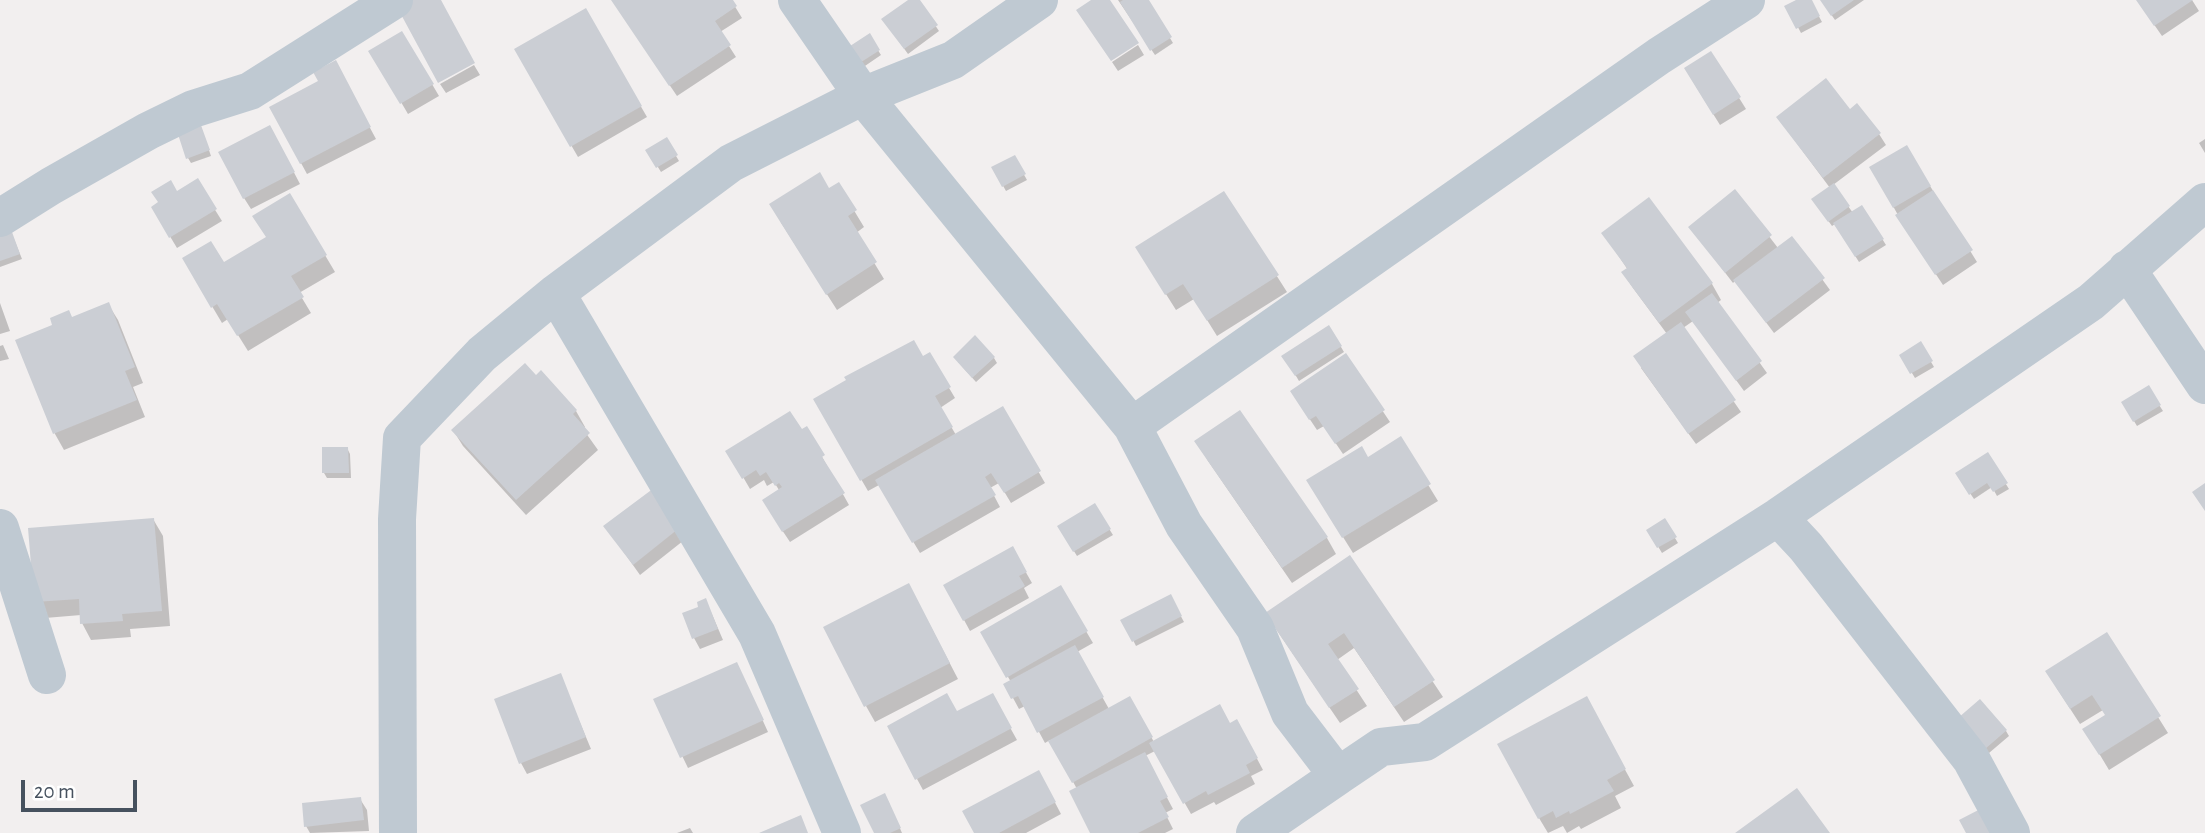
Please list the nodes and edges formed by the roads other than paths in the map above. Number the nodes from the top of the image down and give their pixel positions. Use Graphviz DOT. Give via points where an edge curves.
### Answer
graph roads {
  1 [pos="394,0"];
  2 [pos="797,0"];
  3 [pos="1039,0"];
  4 [pos="1746,0"];
  5 [pos="863,96"];
  6 [pos="2205,202"];
  7 [pos="0,218"];
  8 [pos="2127,269"];
  9 [pos="556,293"];
  10 [pos="2205,385"];
  11 [pos="1132,426"];
  12 [pos="1778,517"];
  13 [pos="0,528"];
  14 [pos="47,675"];
  15 [pos="1338,776"];
  16 [pos="398,833"];
  17 [pos="842,833"];
  18 [pos="1255,833"];
  19 [pos="2011,833"];
  1 -- 7 [label="street" via="250,91 193,109 148,131"];
  2 -- 5 [label="street"];
  3 -- 5 [label="street" via="953,60"];
  4 -- 11 [label="street" via="1659,56"];
  5 -- 9 [label="street" via="731,163"];
  5 -- 11 [label="street"];
  6 -- 8 [label="street"];
  8 -- 10 [label="street"];
  8 -- 12 [label="street" via="2091,302"];
  9 -- 16 [label="street" via="482,354 402,438 397,519"];
  9 -- 17 [label="street" via="757,634"];
  11 -- 15 [label="street" via="1184,525 1255,628 1290,713"];
  12 -- 15 [label="street" via="1425,742 1381,747"];
  12 -- 19 [label="street" via="1971,758"];
  13 -- 14 [label="street"];
  15 -- 18 [label="street"];
}
